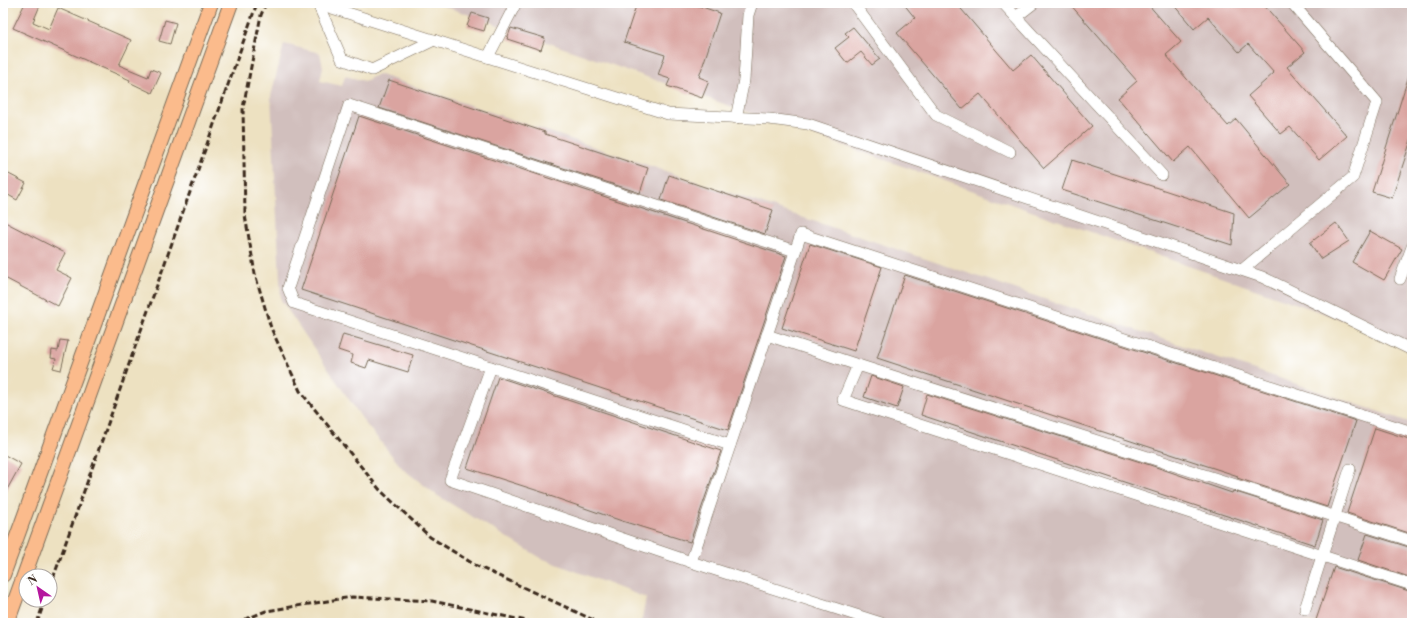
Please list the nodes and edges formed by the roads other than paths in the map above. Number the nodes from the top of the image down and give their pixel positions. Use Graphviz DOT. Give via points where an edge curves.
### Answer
graph roads {
  1 [pos="211,3"];
  2 [pos="232,3"];
  3 [pos="317,3"];
  4 [pos="516,3"];
  5 [pos="752,3"];
  6 [pos="853,3"];
  7 [pos="1003,3"];
  8 [pos="1034,3"];
  9 [pos="1292,3"];
  10 [pos="1016,17"];
  11 [pos="434,40"];
  12 [pos="488,57"];
  13 [pos="736,118"];
  14 [pos="1010,152"];
  15 [pos="1162,175"];
  16 [pos="1412,247"];
  17 [pos="795,252"];
  18 [pos="1242,270"];
  19 [pos="1400,279"];
  20 [pos="767,335"];
  21 [pos="1412,350"];
  22 [pos="858,365"];
  23 [pos="491,367"];
  24 [pos="1412,432"];
  25 [pos="730,445"];
  26 [pos="1350,469"];
  27 [pos="1335,517"];
  28 [pos="1412,541"];
  29 [pos="1322,556"];
  30 [pos="690,562"];
  31 [pos="3,575"];
  32 [pos="1412,585"];
  33 [pos="1305,609"];
  34 [pos="7,623"];
  35 [pos="881,623"];
  1 -- 31 [label="main road"];
  2 -- 34 [label="main road"];
  3 -- 11 [label="street"];
  3 -- 11 [label="street" via="342,59 372,70"];
  4 -- 12 [label="street"];
  5 -- 13 [label="street" via="748,15 744,80"];
  6 -- 14 [label="street" via="936,115"];
  7 -- 10 [label="street"];
  8 -- 10 [label="street"];
  9 -- 18 [label="street" via="1377,102 1353,177"];
  10 -- 15 [label="street"];
  11 -- 12 [label="street"];
  12 -- 13 [label="street" via="668,114"];
  13 -- 18 [label="street" via="808,124"];
  16 -- 19 [label="street"];
  17 -- 20 [label="street"];
  17 -- 23 [label="street" via="349,105 288,288 294,303"];
  17 -- 24 [label="street" via="801,234"];
  18 -- 21 [label="street" via="1262,277"];
  20 -- 22 [label="street"];
  20 -- 25 [label="street"];
  22 -- 27 [label="street"];
  22 -- 29 [label="street" via="843,400"];
  23 -- 25 [label="street"];
  23 -- 30 [label="street" via="450,480"];
  25 -- 30 [label="street"];
  26 -- 27 [label="street"];
  27 -- 28 [label="street"];
  27 -- 29 [label="street"];
  29 -- 32 [label="street"];
  29 -- 33 [label="street"];
  30 -- 35 [label="street"];
}
